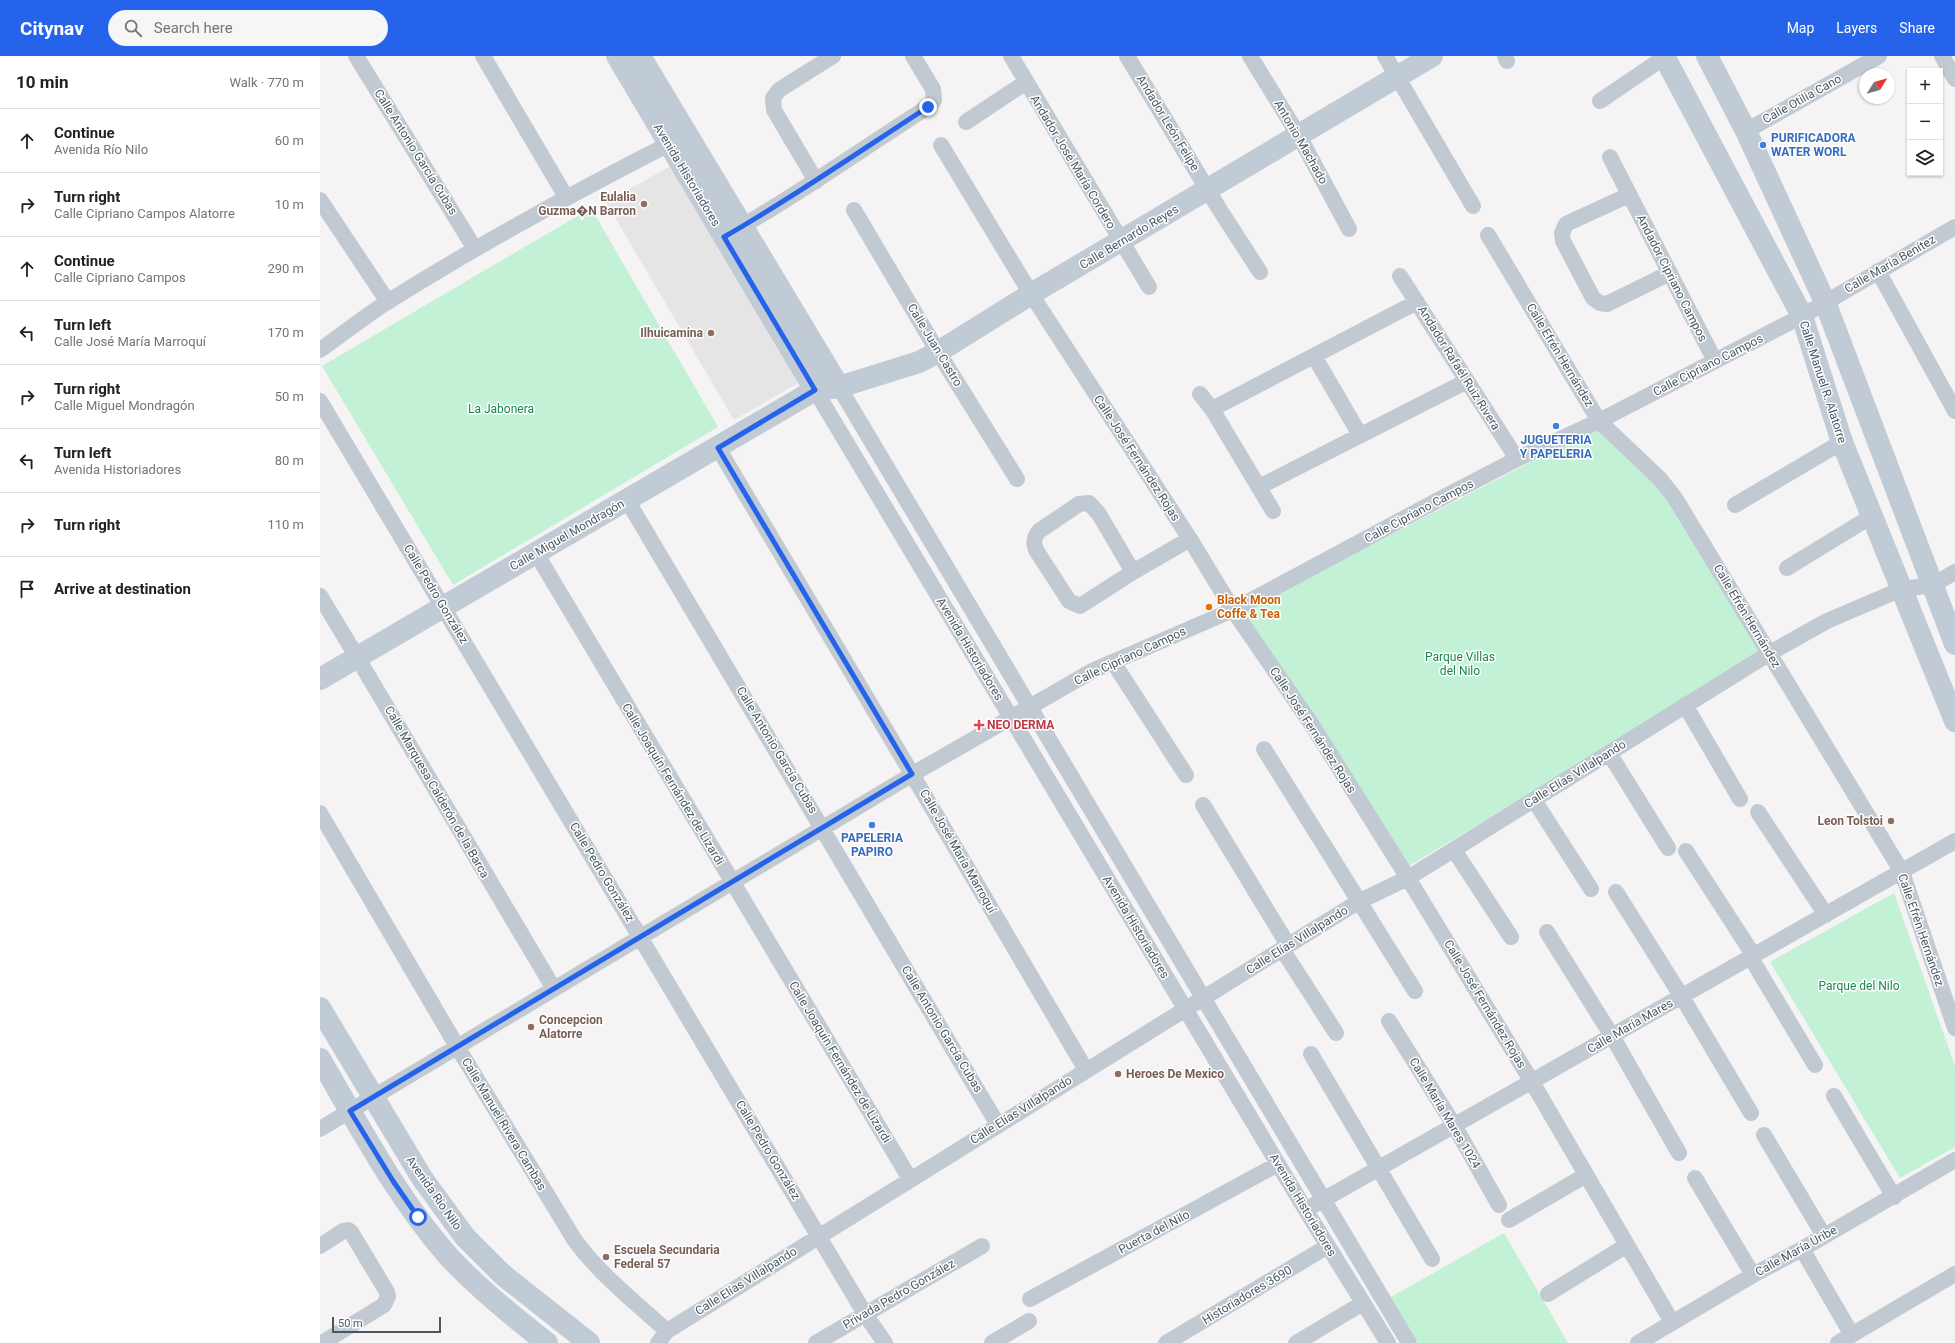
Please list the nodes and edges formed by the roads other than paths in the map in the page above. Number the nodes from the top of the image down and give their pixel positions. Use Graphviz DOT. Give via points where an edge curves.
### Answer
graph roads {
  1 [pos="356,56"];
  2 [pos="483,56"];
  3 [pos="617,56"];
  4 [pos="640,56"];
  5 [pos="833,56"];
  6 [pos="913,56"];
  7 [pos="1010,56"];
  8 [pos="1127,56"];
  9 [pos="1250,56"];
  10 [pos="1385,56"];
  11 [pos="1432,56"];
  12 [pos="1664,56"];
  13 [pos="1707,56"];
  14 [pos="1879,56"];
  15 [pos="1942,56"];
  16 [pos="1397,77"];
  17 [pos="1955,79"];
  18 [pos="1026,82"];
  19 [pos="1600,101"];
  20 [pos="966,122"];
  21 [pos="1746,131"];
  22 [pos="1298,136"];
  23 [pos="669,144"];
  24 [pos="941,145"];
  25 [pos="1610,158"];
  26 [pos="816,181"];
  27 [pos="1208,189"];
  28 [pos="1629,195"];
  29 [pos="566,197"];
  30 [pos="320,200"];
  31 [pos="1473,206"];
  32 [pos="854,210"];
  33 [pos="743,226"];
  34 [pos="1955,226"];
  35 [pos="1349,229"];
  36 [pos="1488,235"];
  37 [pos="724,237"];
  38 [pos="1122,242"];
  39 [pos="476,249"];
  40 [pos="1878,271"];
  41 [pos="1260,272"];
  42 [pos="1670,274"];
  43 [pos="1400,276"];
  44 [pos="1149,287"];
  45 [pos="1031,294"];
  46 [pos="388,302"];
  47 [pos="1417,302"];
  48 [pos="1825,302"];
  49 [pos="1802,316"];
  50 [pos="320,350"];
  51 [pos="938,352"];
  52 [pos="1314,356"];
  53 [pos="1715,361"];
  54 [pos="1467,381"];
  55 [pos="839,387"];
  56 [pos="815,390"];
  57 [pos="1200,394"];
  58 [pos="320,401"];
  59 [pos="1212,409"];
  60 [pos="1955,411"];
  61 [pos="1599,421"];
  62 [pos="1360,436"];
  63 [pos="1842,442"];
  64 [pos="718,448"];
  65 [pos="1517,459"];
  66 [pos="1017,480"];
  67 [pos="1259,487"];
  68 [pos="627,500"];
  69 [pos="1735,505"];
  70 [pos="1273,511"];
  71 [pos="1872,516"];
  72 [pos="1190,539"];
  73 [pos="536,553"];
  74 [pos="1787,568"];
  75 [pos="1133,572"];
  76 [pos="1955,572"];
  77 [pos="1933,585"];
  78 [pos="1902,590"];
  79 [pos="320,596"];
  80 [pos="444,606"];
  81 [pos="1233,610"];
  82 [pos="1955,644"];
  83 [pos="1770,652"];
  84 [pos="358,656"];
  85 [pos="1113,662"];
  86 [pos="320,679"];
  87 [pos="1031,706"];
  88 [pos="1685,706"];
  89 [pos="1011,717"];
  90 [pos="1955,722"];
  91 [pos="1264,749"];
  92 [pos="1609,753"];
  93 [pos="912,774"];
  94 [pos="1186,775"];
  95 [pos="1740,799"];
  96 [pos="1534,800"];
  97 [pos="1203,805"];
  98 [pos="1758,812"];
  99 [pos="320,813"];
  100 [pos="823,828"];
  101 [pos="1955,841"];
  102 [pos="1668,848"];
  103 [pos="1454,850"];
  104 [pos="1686,851"];
  105 [pos="1902,872"];
  106 [pos="1408,878"];
  107 [pos="732,882"];
  108 [pos="1591,889"];
  109 [pos="1616,892"];
  110 [pos="1358,902"];
  111 [pos="1826,915"];
  112 [pos="1547,932"];
  113 [pos="641,937"];
  114 [pos="1511,937"];
  115 [pos="1285,947"];
  116 [pos="1753,957"];
  117 [pos="554,989"];
  118 [pos="1415,991"];
  119 [pos="1682,996"];
  120 [pos="1202,998"];
  121 [pos="320,1008"];
  122 [pos="1185,1009"];
  123 [pos="1389,1021"];
  124 [pos="1955,1028"];
  125 [pos="1336,1033"];
  126 [pos="1612,1036"];
  127 [pos="458,1048"];
  128 [pos="1312,1054"];
  129 [pos="320,1059"];
  130 [pos="1815,1065"];
  131 [pos="1086,1070"];
  132 [pos="1532,1082"];
  133 [pos="1834,1096"];
  134 [pos="373,1098"];
  135 [pos="350,1111"];
  136 [pos="1751,1113"];
  137 [pos="998,1125"];
  138 [pos="1454,1126"];
  139 [pos="320,1129"];
  140 [pos="1764,1135"];
  141 [pos="1679,1152"];
  142 [pos="1955,1160"];
  143 [pos="1278,1164"];
  144 [pos="1379,1168"];
  145 [pos="1586,1175"];
  146 [pos="1695,1178"];
  147 [pos="910,1179"];
  148 [pos="1894,1197"];
  149 [pos="1322,1200"];
  150 [pos="1499,1205"];
  151 [pos="1305,1209"];
  152 [pos="1509,1220"];
  153 [pos="819,1235"];
  154 [pos="1824,1236"];
  155 [pos="1627,1245"];
  156 [pos="320,1246"];
  157 [pos="982,1246"];
  158 [pos="1328,1246"];
  159 [pos="1802,1249"];
  160 [pos="1432,1259"];
  161 [pos="1955,1274"];
  162 [pos="1752,1275"];
  163 [pos="1548,1294"];
  164 [pos="1030,1299"];
  165 [pos="1364,1303"];
  166 [pos="865,1314"];
  167 [pos="1029,1321"];
  168 [pos="1672,1322"];
  169 [pos="663,1337"];
  170 [pos="1845,1339"];
  171 [pos="322,1343"];
  172 [pos="546,1343"];
  173 [pos="588,1343"];
  174 [pos="816,1343"];
  175 [pos="885,1343"];
  176 [pos="992,1343"];
  177 [pos="1166,1343"];
  178 [pos="1296,1343"];
  179 [pos="1388,1343"];
  180 [pos="1409,1343"];
  181 [pos="1638,1343"];
  1 -- 39 [label="street, Calle Antonio García Cubas"];
  2 -- 29 [label="street"];
  3 -- 23 [label="street, Avenida Historiadores"];
  4 -- 33 [label="street, Avenida Historiadores"];
  5 -- 26 [label="street" via="779,90 773,98 774,110"];
  6 -- 26 [label="street" via="933,89 934,100 928,107"];
  7 -- 18 [label="street, Andador José María Cordero"];
  8 -- 27 [label="street, Andador León Felipe"];
  9 -- 22 [label="street, Antonio Machado"];
  10 -- 16 [label="street"];
  11 -- 16 [label="street, Calle Bernardo Reyes"];
  12 -- 19 [label="street"];
  12 -- 49 [label="street, Calle Manuel R. Alatorre"];
  13 -- 21 [label="street"];
  14 -- 21 [label="street, Calle Otilia Cano"];
  15 -- 17 [label="street"];
  16 -- 22 [label="street, Calle Bernardo Reyes"];
  16 -- 31 [label="street"];
  18 -- 20 [label="street"];
  18 -- 38 [label="street, Andador José María Cordero"];
  21 -- 48 [label="street"];
  22 -- 27 [label="street, Calle Bernardo Reyes"];
  22 -- 35 [label="street, Antonio Machado"];
  23 -- 29 [label="street"];
  23 -- 37 [label="street, Avenida Historiadores"];
  24 -- 45 [label="street, Calle José Fernández Rojas"];
  25 -- 28 [label="street, Andador Cipriano Campos"];
  26 -- 33 [label="street"];
  27 -- 38 [label="street, Calle Bernardo Reyes"];
  27 -- 41 [label="street, Andador León Felipe"];
  28 -- 42 [label="street, Andador Cipriano Campos"];
  28 -- 42 [label="street" via="1566,224 1562,232 1566,247 1593,298 1600,304 1607,304"];
  29 -- 39 [label="street"];
  30 -- 46 [label="street"];
  32 -- 51 [label="street, Calle Juan Castro"];
  33 -- 37 [label="street"];
  33 -- 55 [label="street, Avenida Historiadores"];
  34 -- 40 [label="street, Calle María Benítez"];
  36 -- 61 [label="street, Calle Efrén Hernández"];
  37 -- 56 [label="street, Avenida Historiadores"];
  38 -- 44 [label="street, Andador José María Cordero"];
  38 -- 45 [label="street, Calle Bernardo Reyes"];
  39 -- 46 [label="street"];
  40 -- 48 [label="street, Calle María Benítez"];
  40 -- 60 [label="street"];
  42 -- 53 [label="street, Andador Cipriano Campos"];
  43 -- 47 [label="street, Andador Rafaél Ruiz Rivera"];
  45 -- 51 [label="street, Calle Bernardo Reyes"];
  45 -- 72 [label="street, Calle José Fernández Rojas"];
  46 -- 50 [label="street"];
  47 -- 52 [label="street"];
  47 -- 54 [label="street, Andador Rafaél Ruiz Rivera"];
  48 -- 49 [label="street, Calle Cipriano Campos"];
  48 -- 77 [label="street"];
  49 -- 53 [label="street, Calle Cipriano Campos"];
  49 -- 63 [label="street, Calle Manuel R. Alatorre"];
  51 -- 55 [label="street, Calle Bernardo Reyes" via="919,362"];
  51 -- 66 [label="street, Calle Juan Castro"];
  52 -- 59 [label="street"];
  52 -- 62 [label="street"];
  53 -- 61 [label="street, Calle Cipriano Campos"];
  54 -- 62 [label="street"];
  54 -- 65 [label="street, Andador Rafaél Ruiz Rivera"];
  55 -- 56 [label="street, Calle Bernardo Reyes"];
  55 -- 87 [label="street, Avenida Historiadores"];
  56 -- 64 [label="street, Calle Miguel Mondragón"];
  56 -- 89 [label="street, Avenida Historiadores"];
  57 -- 59 [label="street"];
  58 -- 80 [label="street, Calle Pedro González"];
  59 -- 67 [label="street"];
  61 -- 65 [label="street, Calle Cipriano Campos"];
  61 -- 83 [label="street, Calle Efrén Hernández" via="1669,489"];
  62 -- 67 [label="street"];
  63 -- 69 [label="street"];
  63 -- 71 [label="street, Calle Manuel R. Alatorre"];
  64 -- 68 [label="street, Calle Miguel Mondragón"];
  64 -- 93 [label="street, Calle José María Marroquí"];
  65 -- 81 [label="street, Calle Cipriano Campos"];
  67 -- 70 [label="street"];
  68 -- 73 [label="street, Calle Miguel Mondragón"];
  68 -- 100 [label="street, Calle Antonio García Cubas"];
  71 -- 74 [label="street"];
  71 -- 78 [label="street, Calle Manuel R. Alatorre"];
  72 -- 75 [label="street"];
  72 -- 81 [label="street, Calle José Fernández Rojas"];
  73 -- 80 [label="street, Calle Miguel Mondragón"];
  73 -- 107 [label="street, Calle Joaquín Fernández de Lizardi"];
  75 -- 75 [label="street" via="1080,606 1076,606 1036,550 1036,535 1078,504 1089,503 1099,514"];
  76 -- 77 [label="street, Calle Elías Villalpando"];
  77 -- 78 [label="street, Calle Elías Villalpando"];
  77 -- 82 [label="street"];
  78 -- 83 [label="street, Calle Elías Villalpando" via="1826,621"];
  78 -- 90 [label="street, Calle Manuel R. Alatorre"];
  79 -- 84 [label="street, Calle Marquesa Calderón de la Barca"];
  80 -- 84 [label="street, Calle Miguel Mondragón"];
  80 -- 113 [label="street, Calle Pedro González"];
  81 -- 85 [label="street, Calle Cipriano Campos"];
  81 -- 106 [label="street, Calle José Fernández Rojas" via="1312,725"];
  83 -- 88 [label="street, Calle Elías Villalpando"];
  83 -- 105 [label="street, Calle Efrén Hernández"];
  84 -- 86 [label="street, Calle Miguel Mondragón"];
  84 -- 117 [label="street, Calle Marquesa Calderón de la Barca"];
  85 -- 87 [label="street, Calle Cipriano Campos"];
  85 -- 94 [label="street"];
  87 -- 89 [label="street, Calle Cipriano Campos"];
  87 -- 120 [label="street, Avenida Historiadores"];
  88 -- 92 [label="street, Calle Elías Villalpando"];
  88 -- 95 [label="street"];
  89 -- 93 [label="street, Calle Cipriano Campos"];
  89 -- 122 [label="street, Avenida Historiadores"];
  91 -- 110 [label="street"];
  92 -- 96 [label="street, Calle Elías Villalpando"];
  92 -- 102 [label="street"];
  93 -- 100 [label="street, Calle Cipriano Campos"];
  93 -- 131 [label="street, Calle José María Marroquí"];
  96 -- 103 [label="street, Calle Elías Villalpando"];
  96 -- 108 [label="street"];
  97 -- 115 [label="street"];
  98 -- 111 [label="street"];
  99 -- 127 [label="street, Calle Manuel Rivera Cambas"];
  100 -- 107 [label="street, Calle Cipriano Campos"];
  100 -- 137 [label="street, Calle Antonio García Cubas"];
  101 -- 105 [label="street, Calle María Mares"];
  103 -- 106 [label="street, Calle Elías Villalpando"];
  103 -- 114 [label="street"];
  104 -- 116 [label="street"];
  105 -- 111 [label="street, Calle María Mares"];
  105 -- 124 [label="street, Calle Efrén Hernández"];
  106 -- 110 [label="street, Calle Elías Villalpando"];
  106 -- 132 [label="street, Calle José Fernández Rojas"];
  107 -- 113 [label="street, Calle Cipriano Campos"];
  107 -- 147 [label="street, Calle Joaquín Fernández de Lizardi"];
  109 -- 119 [label="street"];
  110 -- 115 [label="street, Calle Elías Villalpando"];
  110 -- 118 [label="street"];
  111 -- 116 [label="street, Calle María Mares"];
  112 -- 126 [label="street"];
  113 -- 117 [label="street, Calle Cipriano Campos"];
  113 -- 153 [label="street, Calle Pedro González"];
  115 -- 120 [label="street, Calle Elías Villalpando"];
  115 -- 125 [label="street"];
  116 -- 119 [label="street, Calle María Mares"];
  116 -- 130 [label="street"];
  117 -- 127 [label="street, Calle Cipriano Campos"];
  119 -- 126 [label="street, Calle María Mares"];
  119 -- 136 [label="street"];
  120 -- 122 [label="street, Calle Elías Villalpando"];
  120 -- 149 [label="street, Avenida Historiadores"];
  121 -- 134 [label="street, Avenida Río Nilo"];
  122 -- 131 [label="street, Calle Elías Villalpando"];
  122 -- 143 [label="street, Avenida Historiadores"];
  123 -- 138 [label="street, Calle María Mares 1024"];
  126 -- 132 [label="street, Calle María Mares"];
  126 -- 141 [label="street"];
  127 -- 134 [label="street, Calle Cipriano Campos"];
  127 -- 169 [label="street, Calle Manuel Rivera Cambas" via="574,1239"];
  128 -- 144 [label="street"];
  129 -- 135 [label="street"];
  131 -- 137 [label="street, Calle Elías Villalpando"];
  132 -- 138 [label="street, Calle María Mares"];
  132 -- 145 [label="street, Calle José Fernández Rojas"];
  133 -- 148 [label="street"];
  134 -- 135 [label="street, Calle Cipriano Campos"];
  134 -- 173 [label="street, Avenida Río Nilo" via="422,1178 465,1237 503,1274"];
  135 -- 139 [label="street, Calle Cipriano Campos"];
  135 -- 172 [label="street" via="393,1181 432,1236 485,1294"];
  137 -- 147 [label="street, Calle Elías Villalpando"];
  138 -- 144 [label="street, Calle María Mares"];
  138 -- 150 [label="street, Calle María Mares 1024"];
  140 -- 154 [label="street"];
  142 -- 148 [label="street, Calle María Uribe"];
  143 -- 151 [label="street, Avenida Historiadores"];
  143 -- 164 [label="street, Puerta del Nilo"];
  144 -- 149 [label="street, Calle María Mares"];
  144 -- 160 [label="street"];
  145 -- 152 [label="street"];
  145 -- 155 [label="street, Calle José Fernández Rojas"];
  146 -- 162 [label="street"];
  147 -- 153 [label="street, Calle Elías Villalpando"];
  148 -- 154 [label="street, Calle María Uribe"];
  149 -- 151 [label="street, Calle María Mares"];
  149 -- 180 [label="street, Avenida Historiadores"];
  151 -- 158 [label="street, Avenida Historiadores"];
  153 -- 166 [label="street, Calle Pedro González"];
  153 -- 169 [label="street, Calle Elías Villalpando"];
  154 -- 159 [label="street, Calle María Uribe"];
  155 -- 163 [label="street"];
  155 -- 168 [label="street, Calle José Fernández Rojas"];
  156 -- 171 [label="street" via="348,1230 354,1235 387,1292 384,1305"];
  157 -- 166 [label="street, Privada Pedro González"];
  158 -- 165 [label="street, Avenida Historiadores"];
  158 -- 177 [label="street, Historiadores 3690"];
  159 -- 162 [label="street, Calle María Uribe"];
  159 -- 170 [label="street"];
  161 -- 170 [label="street"];
  162 -- 168 [label="street, Calle María Uribe"];
  165 -- 178 [label="street"];
  165 -- 179 [label="street, Avenida Historiadores"];
  166 -- 174 [label="street, Privada Pedro González"];
  166 -- 175 [label="street, Calle Pedro González"];
  167 -- 176 [label="street"];
  168 -- 181 [label="street, Calle María Uribe"];
}
